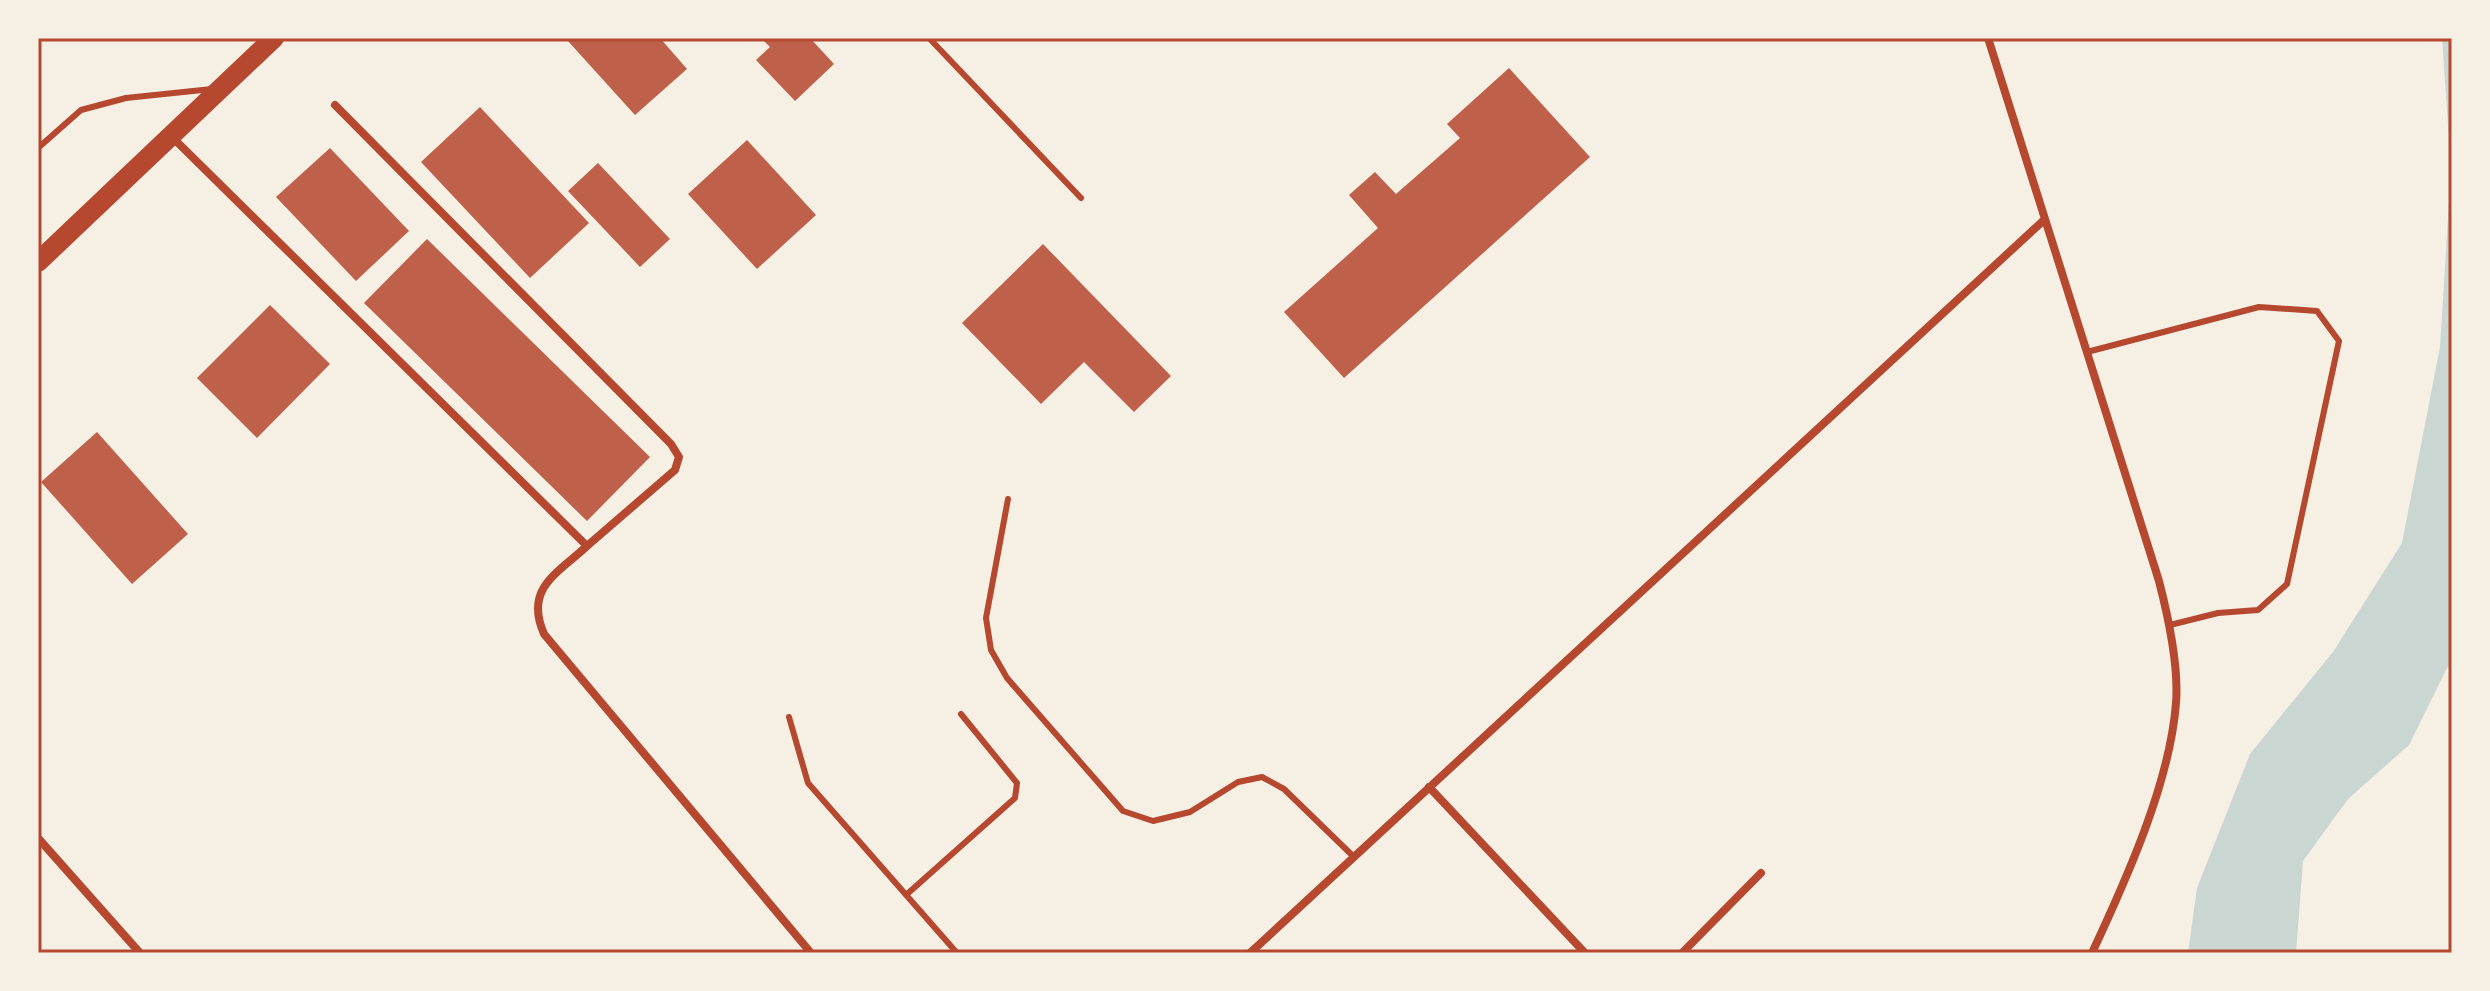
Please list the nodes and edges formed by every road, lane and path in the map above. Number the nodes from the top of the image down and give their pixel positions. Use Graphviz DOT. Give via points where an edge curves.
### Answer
graph roads {
  1 [pos="274,38"];
  2 [pos="929,38"];
  3 [pos="1988,38"];
  4 [pos="220,88"];
  5 [pos="335,105"];
  6 [pos="170,135"];
  7 [pos="38,148"];
  8 [pos="1081,198"];
  9 [pos="2044,220"];
  10 [pos="38,262"];
  11 [pos="2087,352"];
  12 [pos="1008,499"];
  13 [pos="587,546"];
  14 [pos="2170,625"];
  15 [pos="961,714"];
  16 [pos="789,717"];
  17 [pos="1429,787"];
  18 [pos="38,838"];
  19 [pos="1354,857"];
  20 [pos="1761,873"];
  21 [pos="906,895"];
  22 [pos="140,953"];
  23 [pos="811,953"];
  24 [pos="957,953"];
  25 [pos="1250,953"];
  26 [pos="1585,953"];
  27 [pos="1682,953"];
  28 [pos="2092,953"];
  1 -- 4 [label="main road"];
  2 -- 8 [label="lane"];
  3 -- 9 [label="street"];
  4 -- 6 [label="main road"];
  4 -- 7 [label="lane" via="126,98 81,110"];
  5 -- 13 [label="street" via="679,457 675,470"];
  6 -- 10 [label="main road"];
  6 -- 13 [label="street"];
  9 -- 11 [label="street"];
  9 -- 17 [label="street"];
  11 -- 14 [label="street"];
  11 -- 14 [label="lane" via="2259,307 2317,311 2339,341 2287,584 2258,610"];
  12 -- 19 [label="lane" via="986,618 991,650 1007,678 1123,811 1153,821 1190,812 1238,782 1262,777 1284,789"];
  13 -- 23 [label="street" via="543,587 536,602 544,634"];
  14 -- 28 [label="street" via="2177,700 2167,758 2127,877"];
  15 -- 21 [label="lane" via="1017,783 1015,798"];
  16 -- 21 [label="lane" via="808,783"];
  17 -- 19 [label="street"];
  17 -- 26 [label="street"];
  18 -- 22 [label="street"];
  19 -- 25 [label="street"];
  20 -- 27 [label="street"];
  21 -- 24 [label="lane"];
}
